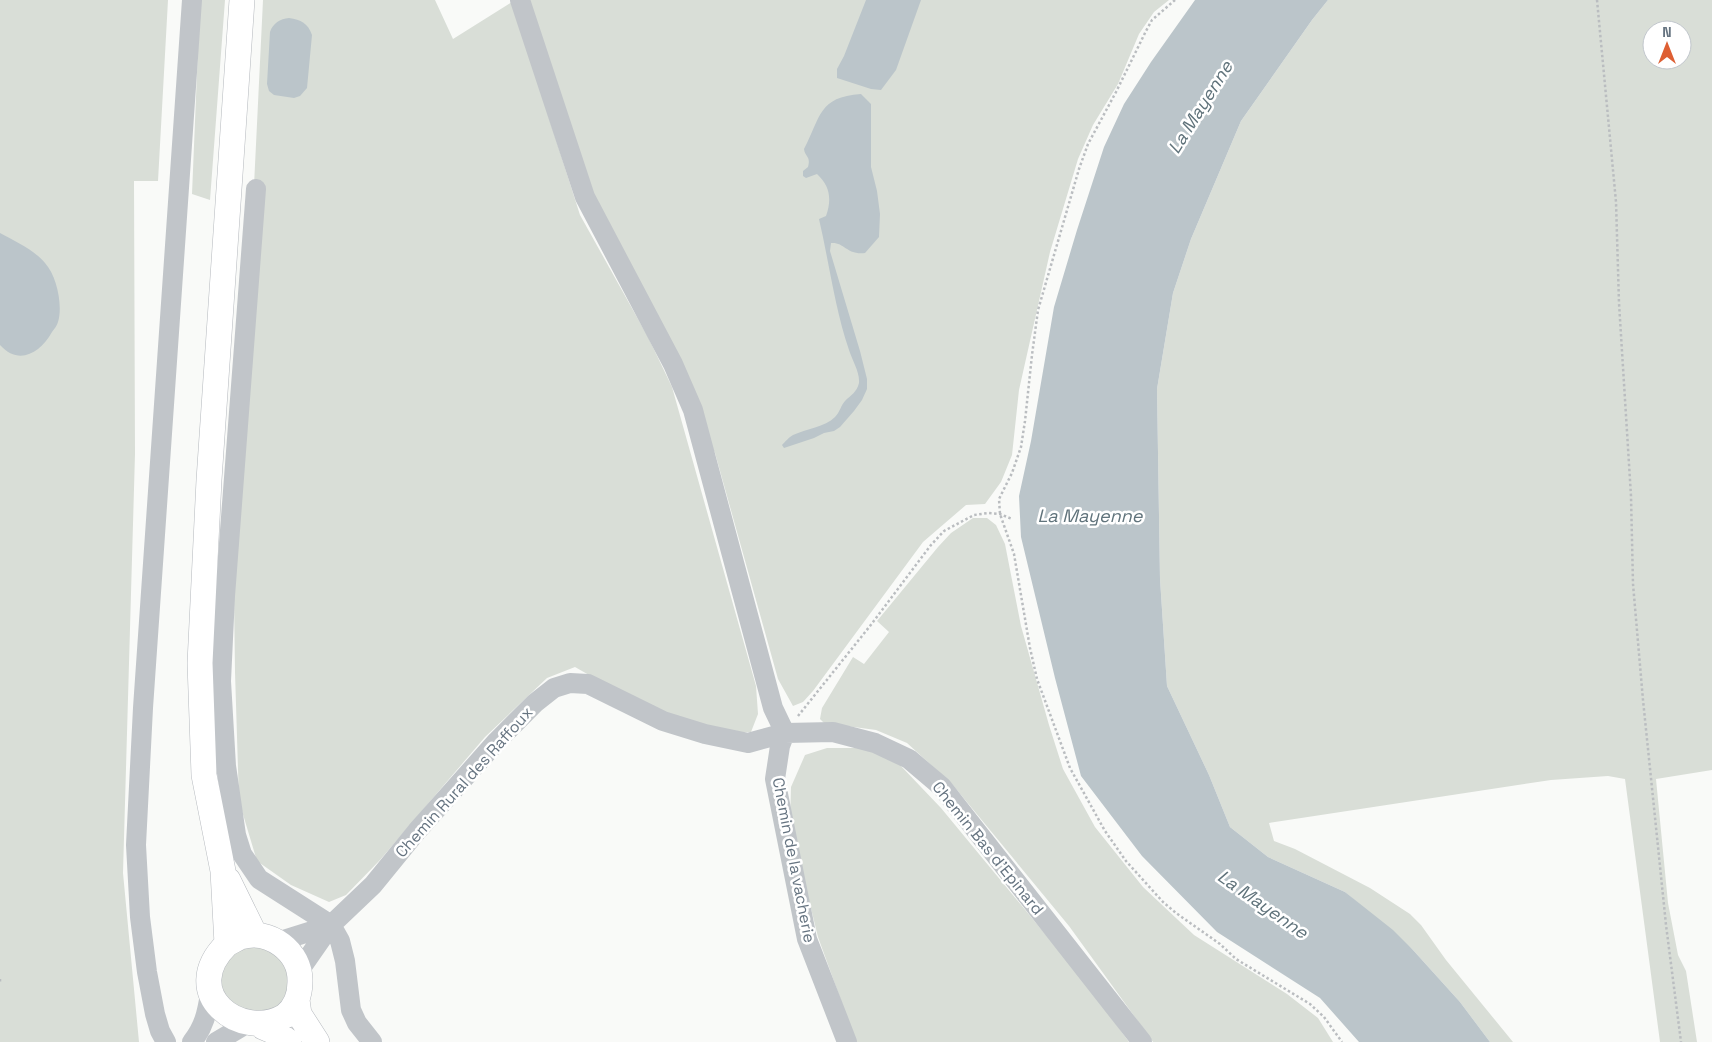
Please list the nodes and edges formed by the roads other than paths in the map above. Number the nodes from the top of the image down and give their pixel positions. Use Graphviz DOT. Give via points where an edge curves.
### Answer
graph roads {
  1 [pos="192,0"];
  2 [pos="242,0"];
  3 [pos="520,0"];
  4 [pos="256,189"];
  5 [pos="785,733"];
  6 [pos="223,871"];
  7 [pos="332,925"];
  8 [pos="266,938"];
  9 [pos="227,944"];
  10 [pos="299,971"];
  11 [pos="210,994"];
  12 [pos="297,1000"];
  13 [pos="253,1026"];
  14 [pos="166,1042"];
  15 [pos="192,1042"];
  16 [pos="216,1042"];
  17 [pos="289,1042"];
  18 [pos="317,1042"];
  19 [pos="372,1042"];
  20 [pos="847,1042"];
  21 [pos="1142,1042"];
  1 -- 14 [label="street" via="136,845 147,972 155,1014"];
  2 -- 6 [label="main road" via="209,480 200,663 204,775"];
  3 -- 5 [label="street" via="585,197 673,364 693,410 773,708"];
  4 -- 7 [label="street" via="225,596 221,681 226,766 236,835 242,854 259,878"];
  5 -- 7 [label="street, Chemin Rural des Raffoux" via="748,743 662,721 588,684 570,682 554,688 534,703 497,741 373,886"];
  5 -- 20 [label="street, Chemin de la vacherie" via="775,779 808,940"];
  5 -- 21 [label="street, Chemin Bas d'Epinard" via="833,732 875,742 909,760 942,788"];
  6 -- 8 [label="main road"];
  6 -- 9 [label="main road"];
  7 -- 8 [label="street, Chemin Rural des Raffoux"];
  7 -- 10 [label="street, Chemin Rural des Raffoux"];
  7 -- 19 [label="street" via="345,961 351,1010"];
  8 -- 9 [label="main road" via="240,937"];
  8 -- 10 [label="main road" via="291,953"];
  9 -- 11 [label="main road" via="210,967"];
  10 -- 12 [label="main road"];
  11 -- 13 [label="main road" via="225,1017"];
  11 -- 15 [label="street" via="203,1027"];
  12 -- 13 [label="main road" via="290,1011 272,1024"];
  12 -- 18 [label="main road" via="299,1014"];
  13 -- 16 [label="street"];
  13 -- 17 [label="main road" via="277,1033"];
}
